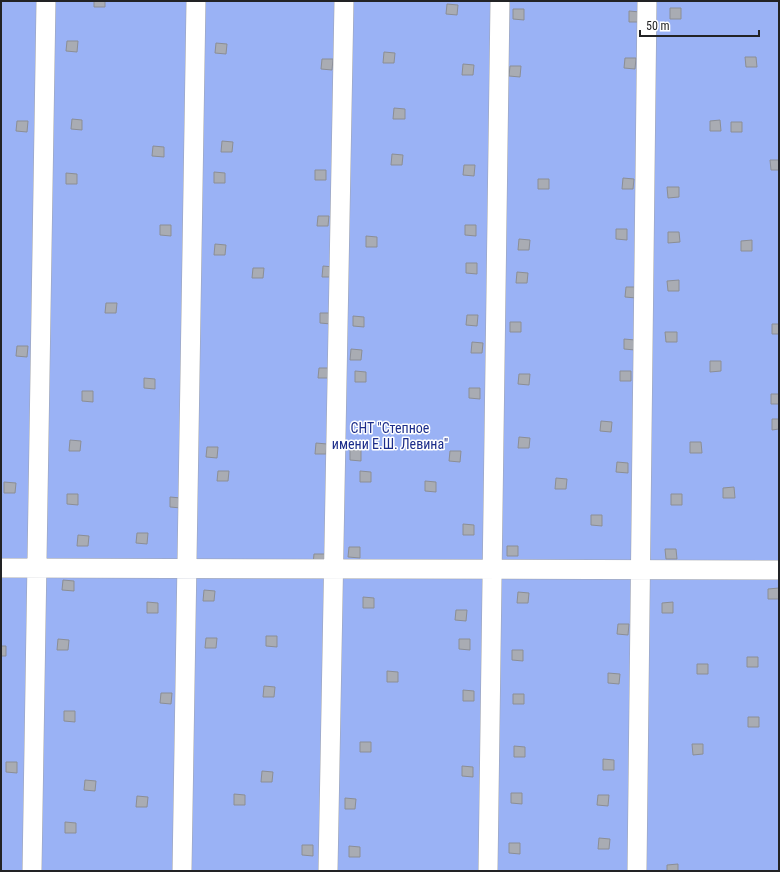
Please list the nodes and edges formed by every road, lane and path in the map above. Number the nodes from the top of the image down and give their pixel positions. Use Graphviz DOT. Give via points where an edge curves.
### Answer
graph roads {
  1 [pos="46,1"];
  2 [pos="196,1"];
  3 [pos="344,1"];
  4 [pos="500,1"];
  5 [pos="647,1"];
  6 [pos="1,568"];
  7 [pos="37,568"];
  8 [pos="187,569"];
  9 [pos="334,569"];
  10 [pos="492,570"];
  11 [pos="640,570"];
  12 [pos="779,570"];
  13 [pos="32,871"];
  14 [pos="182,871"];
  15 [pos="328,871"];
  16 [pos="488,871"];
  17 [pos="637,871"];
  1 -- 7 [label="street"];
  2 -- 8 [label="street"];
  3 -- 9 [label="street"];
  4 -- 10 [label="street"];
  5 -- 11 [label="street"];
  6 -- 7 [label="street"];
  7 -- 8 [label="street"];
  7 -- 13 [label="street"];
  8 -- 9 [label="street"];
  8 -- 14 [label="street"];
  9 -- 10 [label="street"];
  9 -- 15 [label="street"];
  10 -- 11 [label="street"];
  10 -- 16 [label="street"];
  11 -- 12 [label="street"];
  11 -- 17 [label="street"];
}
